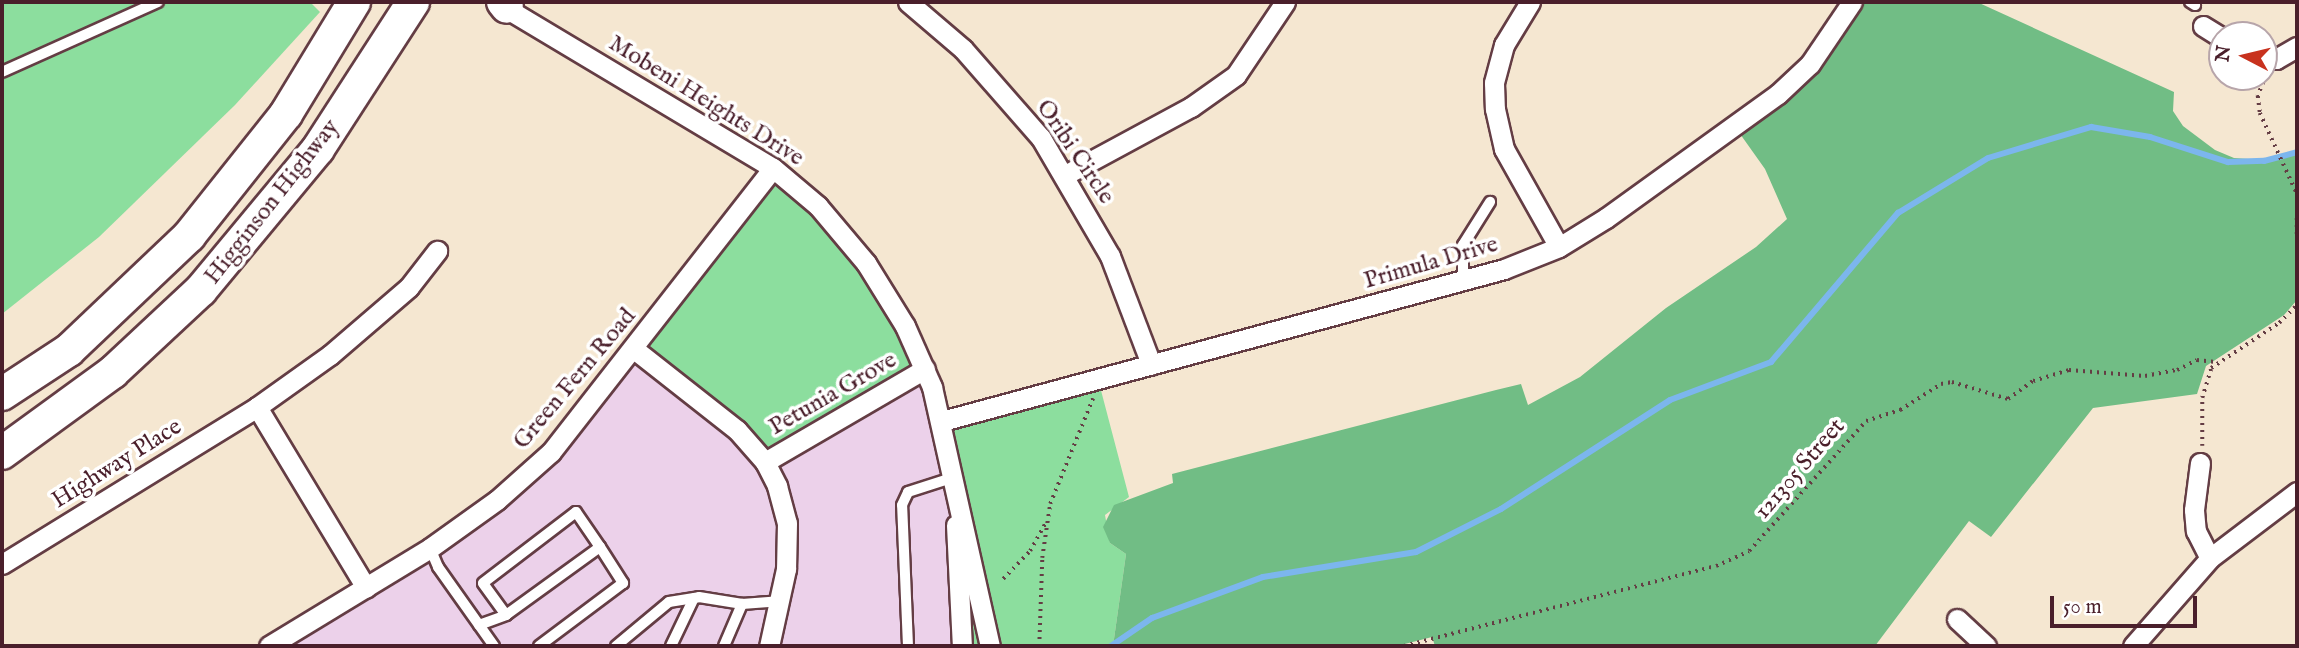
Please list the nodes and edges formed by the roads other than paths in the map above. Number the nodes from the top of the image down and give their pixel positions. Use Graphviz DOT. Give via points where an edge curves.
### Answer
graph roads {
  1 [pos="158,2"];
  2 [pos="354,2"];
  3 [pos="413,2"];
  4 [pos="908,2"];
  5 [pos="1285,2"];
  6 [pos="1530,2"];
  7 [pos="1852,2"];
  8 [pos="501,3"];
  9 [pos="2203,26"];
  10 [pos="2208,29"];
  11 [pos="2297,47"];
  12 [pos="2278,55"];
  13 [pos="2,72"];
  14 [pos="773,168"];
  15 [pos="1065,175"];
  16 [pos="1490,202"];
  17 [pos="1559,247"];
  18 [pos="437,251"];
  19 [pos="1463,279"];
  20 [pos="634,349"];
  21 [pos="1151,364"];
  22 [pos="925,369"];
  23 [pos="2,394"];
  24 [pos="257,407"];
  25 [pos="943,421"];
  26 [pos="2,453"];
  27 [pos="765,462"];
  28 [pos="2200,463"];
  29 [pos="955,477"];
  30 [pos="2297,492"];
  31 [pos="958,500"];
  32 [pos="600,547"];
  33 [pos="430,548"];
  34 [pos="2210,558"];
  35 [pos="2,564"];
  36 [pos="366,587"];
  37 [pos="694,598"];
  38 [pos="782,601"];
  39 [pos="742,604"];
  40 [pos="506,615"];
  41 [pos="1957,619"];
  42 [pos="479,625"];
  43 [pos="269,646"];
  44 [pos="494,646"];
  45 [pos="539,646"];
  46 [pos="616,646"];
  47 [pos="671,646"];
  48 [pos="724,646"];
  49 [pos="769,646"];
  50 [pos="908,646"];
  51 [pos="962,646"];
  52 [pos="990,646"];
  53 [pos="1986,646"];
  54 [pos="2133,646"];
  1 -- 13 [label="lane"];
  2 -- 23 [label="highway, Higginson Highway" via="286,114 189,236 69,350"];
  3 -- 26 [label="highway, Higginson Highway" via="318,149 201,290 113,372"];
  4 -- 15 [label="street, Oribi Circle" via="990,78 1041,138"];
  5 -- 15 [label="street" via="1236,75 1191,107"];
  6 -- 17 [label="street" via="1504,45 1494,83 1495,109 1504,149"];
  7 -- 17 [label="street, Primula Drive" via="1810,64 1778,94"];
  8 -- 14 [label="street, Mobeni Heights Drive"];
  9 -- 10 [label="street"];
  11 -- 12 [label="street"];
  14 -- 20 [label="street, Green Fern Road"];
  14 -- 22 [label="street, Mobeni Heights Drive" via="818,206 866,263"];
  15 -- 21 [label="street, Oribi Circle" via="1110,256"];
  16 -- 19 [label="lane" via="1463,245"];
  17 -- 19 [label="street, Primula Drive"];
  18 -- 24 [label="street, Highway Place" via="399,296 330,355"];
  19 -- 21 [label="street, Primula Drive"];
  20 -- 27 [label="street" via="737,430"];
  20 -- 33 [label="street, Green Fern Road" via="551,452 497,500"];
  21 -- 25 [label="street, Primula Drive"];
  22 -- 25 [label="street, Mobeni Heights Drive"];
  22 -- 27 [label="street, Petunia Grove"];
  24 -- 35 [label="street, Highway Place"];
  24 -- 36 [label="street"];
  25 -- 29 [label="street, Mobeni Heights Drive"];
  27 -- 38 [label="street" via="786,523"];
  28 -- 34 [label="street" via="2196,531"];
  29 -- 31 [label="street, Mobeni Heights Drive"];
  29 -- 50 [label="lane" via="908,492 902,505"];
  30 -- 34 [label="street"];
  31 -- 51 [label="street, Mobeni Heights Drive"];
  31 -- 52 [label="street, Mobeni Heights Drive"];
  32 -- 40 [label="lane"];
  32 -- 40 [label="lane" via="576,512 483,583"];
  32 -- 45 [label="lane" via="623,583"];
  33 -- 36 [label="street, Green Fern Road"];
  33 -- 42 [label="lane"];
  34 -- 54 [label="street"];
  36 -- 43 [label="street, Green Fern Road"];
  37 -- 39 [label="lane"];
  37 -- 46 [label="lane" via="669,602"];
  37 -- 47 [label="lane"];
  38 -- 39 [label="lane"];
  38 -- 49 [label="street"];
  39 -- 48 [label="lane"];
  40 -- 42 [label="lane"];
  41 -- 53 [label="street"];
  42 -- 44 [label="lane"];
}
